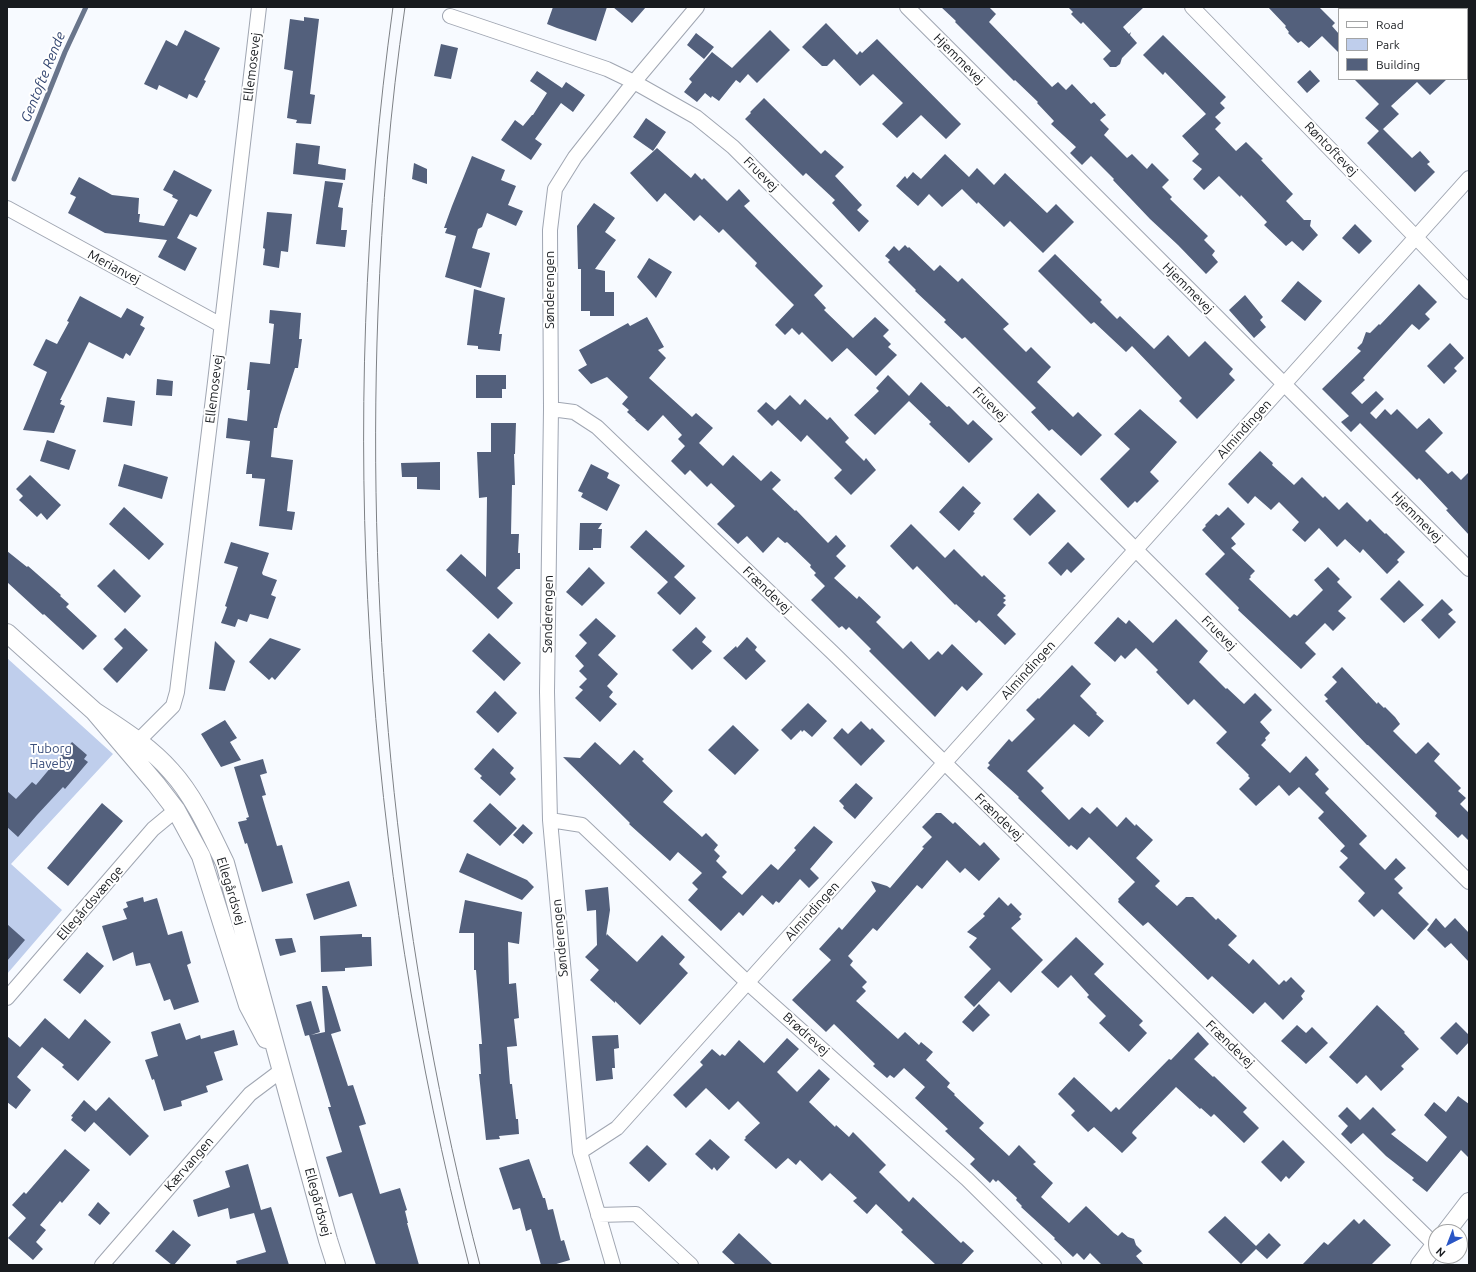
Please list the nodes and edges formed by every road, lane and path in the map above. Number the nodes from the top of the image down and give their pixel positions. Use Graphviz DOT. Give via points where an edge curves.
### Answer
graph roads {
  1 [pos="258,7"];
  2 [pos="697,7"];
  3 [pos="906,7"];
  4 [pos="1192,7"];
  5 [pos="450,16"];
  6 [pos="634,82"];
  7 [pos="1469,178"];
  8 [pos="7,208"];
  9 [pos="1416,237"];
  10 [pos="1469,292"];
  11 [pos="222,325"];
  12 [pos="1284,384"];
  13 [pos="550,409"];
  14 [pos="1136,550"];
  15 [pos="1469,569"];
  16 [pos="7,633"];
  17 [pos="133,746"];
  18 [pos="944,763"];
  19 [pos="176,810"];
  20 [pos="550,820"];
  21 [pos="1469,882"];
  22 [pos="748,983"];
  23 [pos="7,998"];
  24 [pos="282,1070"];
  25 [pos="580,1152"];
  26 [pos="1469,1202"];
  27 [pos="598,1215"];
  28 [pos="1452,1224"];
  29 [pos="1428,1230"];
  30 [pos="1428,1255"];
  31 [pos="102,1265"];
  32 [pos="336,1265"];
  33 [pos="613,1265"];
  34 [pos="691,1265"];
  35 [pos="1054,1265"];
  36 [pos="1420,1265"];
  1 -- 11 [label="street, Ellemosevej"];
  2 -- 6 [label="street, Sønderengen"];
  3 -- 12 [label="street, Hjemmevej"];
  4 -- 9 [label="street, Røntoftevej"];
  5 -- 6 [label="street, Fruevej" via="607,69"];
  6 -- 13 [label="street, Sønderengen" via="575,157 555,189 550,230"];
  6 -- 14 [label="street, Fruevej" via="696,117 733,147"];
  7 -- 9 [label="street, Almindingen"];
  8 -- 11 [label="street, Merianvej"];
  9 -- 10 [label="street, Røntoftevej"];
  9 -- 12 [label="street, Almindingen"];
  11 -- 17 [label="street, Ellemosevej" via="177,692 173,706"];
  12 -- 14 [label="street, Almindingen"];
  12 -- 15 [label="street, Hjemmevej"];
  13 -- 18 [label="street, Frændevej" via="574,412 597,427"];
  13 -- 20 [label="street, Sønderengen"];
  14 -- 18 [label="street, Almindingen"];
  14 -- 21 [label="street, Fruevej"];
  16 -- 17 [label="street, Ellegårdsvej"];
  17 -- 19 [label="street, Ellegårdsvej" via="156,784"];
  17 -- 24 [label="street, Ellegårdsvej" via="172,771 197,808 225,863"];
  18 -- 22 [label="street, Almindingen"];
  18 -- 29 [label="street, Frændevej"];
  19 -- 23 [label="street, Ellegårdsvænge" via="153,829"];
  19 -- 24 [label="street, Ellegårdsvej" via="201,856 248,1005"];
  20 -- 22 [label="street, Brødrevej" via="582,825"];
  20 -- 25 [label="street, Sønderengen"];
  22 -- 25 [label="street, Almindingen" via="618,1128"];
  22 -- 35 [label="street, Brødrevej" via="967,1178"];
  24 -- 31 [label="street, Kærvangen" via="250,1094"];
  24 -- 32 [label="street, Ellegårdsvej"];
  25 -- 27 [label="street, Sønderengen"];
  26 -- 28 [label="street"];
  27 -- 33 [label="street, Sønderengen"];
  27 -- 34 [label="street" via="636,1214"];
  30 -- 36 [label="street"];
}
